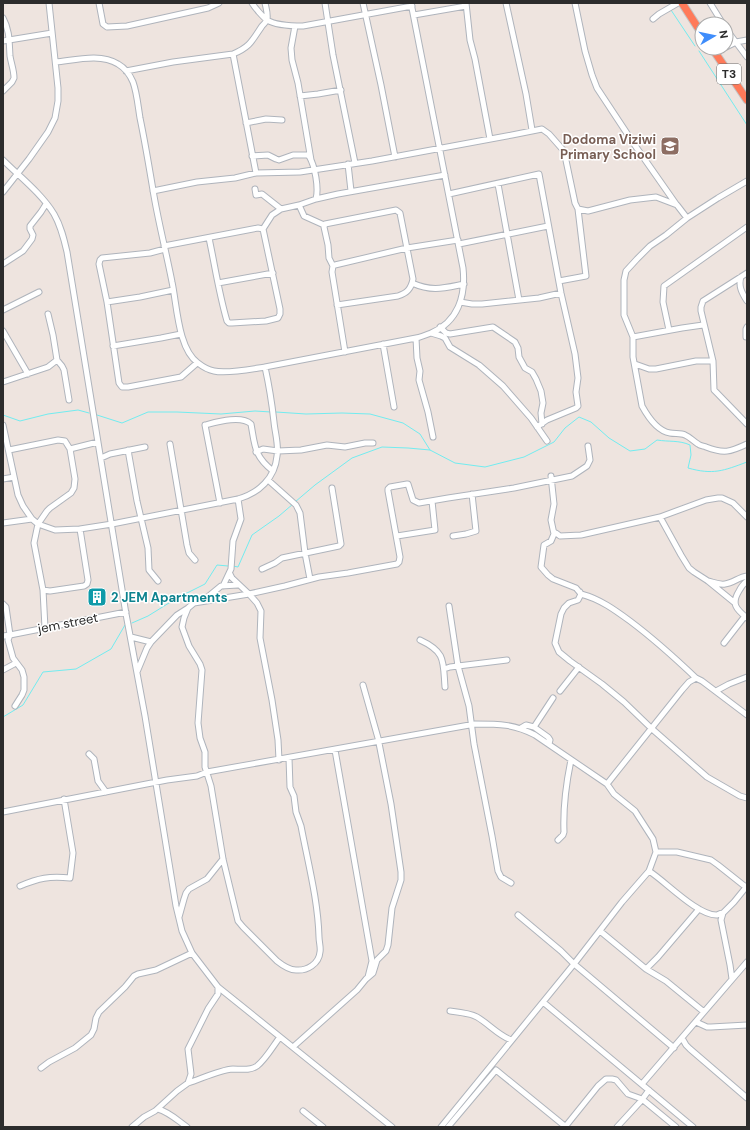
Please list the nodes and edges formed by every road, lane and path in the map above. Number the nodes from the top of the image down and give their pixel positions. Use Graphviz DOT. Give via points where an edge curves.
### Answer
graph roads {
  1 [pos="49,3"];
  2 [pos="99,3"];
  3 [pos="219,3"];
  4 [pos="266,3"];
  5 [pos="325,3"];
  6 [pos="363,3"];
  7 [pos="506,3"];
  8 [pos="575,3"];
  9 [pos="710,3"];
  10 [pos="254,4"];
  11 [pos="466,4"];
  12 [pos="678,4"];
  13 [pos="412,5"];
  14 [pos="365,15"];
  15 [pos="414,15"];
  16 [pos="718,16"];
  17 [pos="3,18"];
  18 [pos="653,19"];
  19 [pos="268,20"];
  20 [pos="328,22"];
  21 [pos="694,24"];
  22 [pos="295,26"];
  23 [pos="52,32"];
  24 [pos="10,39"];
  25 [pos="734,39"];
  26 [pos="747,40"];
  27 [pos="3,41"];
  28 [pos="736,42"];
  29 [pos="233,54"];
  30 [pos="717,56"];
  31 [pos="747,57"];
  32 [pos="56,62"];
  33 [pos="126,71"];
  34 [pos="341,90"];
  35 [pos="3,91"];
  36 [pos="300,96"];
  37 [pos="747,100"];
  38 [pos="282,120"];
  39 [pos="246,122"];
  40 [pos="532,130"];
  41 [pos="490,139"];
  42 [pos="440,149"];
  43 [pos="252,156"];
  44 [pos="395,157"];
  45 [pos="3,160"];
  46 [pos="311,160"];
  47 [pos="355,163"];
  48 [pos="348,164"];
  49 [pos="314,169"];
  50 [pos="256,173"];
  51 [pos="18,174"];
  52 [pos="445,174"];
  53 [pos="747,181"];
  54 [pos="498,184"];
  55 [pos="255,189"];
  56 [pos="153,191"];
  57 [pos="352,191"];
  58 [pos="3,192"];
  59 [pos="449,194"];
  60 [pos="316,199"];
  61 [pos="46,204"];
  62 [pos="299,205"];
  63 [pos="677,205"];
  64 [pos="281,209"];
  65 [pos="578,210"];
  66 [pos="687,218"];
  67 [pos="324,225"];
  68 [pos="548,226"];
  69 [pos="747,227"];
  70 [pos="263,229"];
  71 [pos="507,234"];
  72 [pos="209,238"];
  73 [pos="458,242"];
  74 [pos="165,248"];
  75 [pos="407,248"];
  76 [pos="3,264"];
  77 [pos="333,266"];
  78 [pos="273,273"];
  79 [pos="747,273"];
  80 [pos="741,277"];
  81 [pos="559,281"];
  82 [pos="218,283"];
  83 [pos="412,283"];
  84 [pos="464,284"];
  85 [pos="173,290"];
  86 [pos="39,292"];
  87 [pos="561,293"];
  88 [pos="519,300"];
  89 [pos="747,301"];
  90 [pos="107,302"];
  91 [pos="460,302"];
  92 [pos="337,305"];
  93 [pos="3,310"];
  94 [pos="48,314"];
  95 [pos="703,325"];
  96 [pos="747,326"];
  97 [pos="440,328"];
  98 [pos="669,330"];
  99 [pos="3,331"];
  100 [pos="431,333"];
  101 [pos="181,334"];
  102 [pos="633,337"];
  103 [pos="746,337"];
  104 [pos="416,338"];
  105 [pos="383,344"];
  106 [pos="113,346"];
  107 [pos="346,352"];
  108 [pos="57,360"];
  109 [pos="713,361"];
  110 [pos="197,363"];
  111 [pos="635,364"];
  112 [pos="266,367"];
  113 [pos="28,374"];
  114 [pos="3,382"];
  115 [pos="69,400"];
  116 [pos="394,407"];
  117 [pos="747,424"];
  118 [pos="3,425"];
  119 [pos="540,426"];
  120 [pos="433,436"];
  121 [pos="547,441"];
  122 [pos="98,442"];
  123 [pos="373,443"];
  124 [pos="170,444"];
  125 [pos="747,444"];
  126 [pos="588,446"];
  127 [pos="145,447"];
  128 [pos="70,449"];
  129 [pos="9,450"];
  130 [pos="128,450"];
  131 [pos="278,451"];
  132 [pos="256,452"];
  133 [pos="101,458"];
  134 [pos="273,471"];
  135 [pos="14,477"];
  136 [pos="551,478"];
  137 [pos="3,479"];
  138 [pos="268,480"];
  139 [pos="332,488"];
  140 [pos="472,494"];
  141 [pos="238,499"];
  142 [pos="432,500"];
  143 [pos="220,503"];
  144 [pos="182,511"];
  145 [pos="660,517"];
  146 [pos="747,517"];
  147 [pos="141,518"];
  148 [pos="32,519"];
  149 [pos="3,523"];
  150 [pos="38,524"];
  151 [pos="112,524"];
  152 [pos="80,529"];
  153 [pos="554,534"];
  154 [pos="397,536"];
  155 [pos="453,536"];
  156 [pos="305,553"];
  157 [pos="195,560"];
  158 [pos="262,569"];
  159 [pos="230,574"];
  160 [pos="548,575"];
  161 [pos="747,576"];
  162 [pos="310,579"];
  163 [pos="158,581"];
  164 [pos="708,581"];
  165 [pos="747,581"];
  166 [pos="238,584"];
  167 [pos="223,586"];
  168 [pos="43,590"];
  169 [pos="249,594"];
  170 [pos="204,600"];
  171 [pos="735,603"];
  172 [pos="3,604"];
  173 [pos="449,606"];
  174 [pos="188,608"];
  175 [pos="126,612"];
  176 [pos="746,617"];
  177 [pos="45,628"];
  178 [pos="10,635"];
  179 [pos="3,636"];
  180 [pos="131,637"];
  181 [pos="420,640"];
  182 [pos="151,642"];
  183 [pos="724,643"];
  184 [pos="508,660"];
  185 [pos="16,662"];
  186 [pos="458,666"];
  187 [pos="579,667"];
  188 [pos="444,669"];
  189 [pos="3,670"];
  190 [pos="136,672"];
  191 [pos="747,677"];
  192 [pos="696,678"];
  193 [pos="363,685"];
  194 [pos="445,687"];
  195 [pos="560,691"];
  196 [pos="716,691"];
  197 [pos="553,698"];
  198 [pos="15,706"];
  199 [pos="747,715"];
  200 [pos="471,724"];
  201 [pos="534,727"];
  202 [pos="521,728"];
  203 [pos="651,728"];
  204 [pos="379,742"];
  205 [pos="549,744"];
  206 [pos="335,750"];
  207 [pos="89,754"];
  208 [pos="289,758"];
  209 [pos="279,760"];
  210 [pos="571,760"];
  211 [pos="207,772"];
  212 [pos="155,782"];
  213 [pos="607,784"];
  214 [pos="106,792"];
  215 [pos="747,798"];
  216 [pos="64,800"];
  217 [pos="3,812"];
  218 [pos="558,840"];
  219 [pos="656,852"];
  220 [pos="223,859"];
  221 [pos="649,871"];
  222 [pos="511,883"];
  223 [pos="20,886"];
  224 [pos="747,887"];
  225 [pos="699,909"];
  226 [pos="722,913"];
  227 [pos="518,914"];
  228 [pos="179,918"];
  229 [pos="600,931"];
  230 [pos="192,953"];
  231 [pos="747,962"];
  232 [pos="574,964"];
  233 [pos="646,969"];
  234 [pos="368,977"];
  235 [pos="732,979"];
  236 [pos="218,987"];
  237 [pos="543,1002"];
  238 [pos="450,1011"];
  239 [pos="704,1012"];
  240 [pos="696,1022"];
  241 [pos="747,1025"];
  242 [pos="280,1036"];
  243 [pos="682,1038"];
  244 [pos="511,1040"];
  245 [pos="293,1047"];
  246 [pos="674,1048"];
  247 [pos="41,1068"];
  248 [pos="188,1083"];
  249 [pos="642,1084"];
  250 [pos="649,1090"];
  251 [pos="747,1098"];
  252 [pos="642,1099"];
  253 [pos="158,1109"];
  254 [pos="303,1111"];
  255 [pos="132,1127"];
  256 [pos="187,1127"];
  257 [pos="323,1127"];
  258 [pos="392,1127"];
  259 [pos="441,1127"];
  260 [pos="448,1127"];
  261 [pos="565,1127"];
  262 [pos="617,1127"];
  263 [pos="676,1127"];
  264 [pos="693,1127"];
  1 -- 23 [label="street"];
  2 -- 3 [label="street" via="103,24 114,27 208,8"];
  4 -- 19 [label="street"];
  5 -- 20 [label="street"];
  6 -- 14 [label="street"];
  7 -- 40 [label="street"];
  8 -- 63 [label="street" via="585,51 597,88"];
  9 -- 16 [label="street"];
  10 -- 19 [label="street"];
  11 -- 15 [label="street"];
  11 -- 41 [label="street" via="470,40"];
  12 -- 18 [label="street"];
  12 -- 21 [label="highway"];
  13 -- 14 [label="street"];
  13 -- 15 [label="street"];
  14 -- 20 [label="street"];
  14 -- 44 [label="street"];
  15 -- 42 [label="street"];
  17 -- 24 [label="street"];
  19 -- 22 [label="street"];
  19 -- 29 [label="street" via="248,46"];
  20 -- 22 [label="street"];
  20 -- 34 [label="street"];
  22 -- 36 [label="street" via="291,54"];
  23 -- 24 [label="street"];
  23 -- 32 [label="street"];
  24 -- 27 [label="street"];
  24 -- 35 [label="street" via="14,78"];
  25 -- 28 [label="street"];
  26 -- 28 [label="street"];
  28 -- 31 [label="street"];
  29 -- 33 [label="street"];
  29 -- 39 [label="street"];
  30 -- 37 [label="highway, T3"];
  32 -- 33 [label="street" via="97,58 112,60"];
  32 -- 51 [label="street" via="58,94 55,118"];
  33 -- 56 [label="street" via="135,89"];
  34 -- 36 [label="street"];
  34 -- 47 [label="street"];
  36 -- 46 [label="street"];
  38 -- 39 [label="street"];
  39 -- 43 [label="street"];
  40 -- 41 [label="street"];
  40 -- 65 [label="street" via="542,128 564,151"];
  41 -- 42 [label="street"];
  42 -- 44 [label="street"];
  42 -- 52 [label="street"];
  43 -- 46 [label="street" via="267,154 279,160 289,156 307,155"];
  43 -- 50 [label="street"];
  44 -- 47 [label="street"];
  45 -- 51 [label="street"];
  46 -- 49 [label="street"];
  47 -- 48 [label="street"];
  48 -- 49 [label="street"];
  48 -- 57 [label="street"];
  49 -- 50 [label="street" via="300,172"];
  49 -- 60 [label="street"];
  50 -- 56 [label="street"];
  51 -- 58 [label="street"];
  51 -- 61 [label="street"];
  52 -- 57 [label="street"];
  52 -- 59 [label="street"];
  53 -- 66 [label="street"];
  54 -- 59 [label="street"];
  54 -- 68 [label="street" via="539,174"];
  54 -- 71 [label="street"];
  55 -- 64 [label="street" via="256,195 262,194"];
  56 -- 74 [label="street"];
  57 -- 60 [label="street"];
  59 -- 73 [label="street"];
  60 -- 62 [label="street"];
  61 -- 76 [label="street" via="30,226 32,239 23,251"];
  61 -- 122 [label="street" via="54,214 67,252"];
  62 -- 64 [label="street"];
  62 -- 67 [label="street" via="304,216"];
  63 -- 65 [label="street" via="656,197 630,200 588,211"];
  63 -- 66 [label="street"];
  64 -- 70 [label="street" via="272,216"];
  65 -- 81 [label="street" via="586,276"];
  66 -- 102 [label="street" via="650,246 626,271 624,315"];
  67 -- 75 [label="street" via="396,210 401,216"];
  67 -- 77 [label="street" via="329,258"];
  68 -- 71 [label="street"];
  68 -- 81 [label="street"];
  69 -- 98 [label="street" via="664,286"];
  70 -- 72 [label="street"];
  70 -- 78 [label="street"];
  71 -- 73 [label="street"];
  71 -- 88 [label="street"];
  72 -- 74 [label="street"];
  72 -- 82 [label="street"];
  73 -- 75 [label="street"];
  73 -- 84 [label="street"];
  74 -- 85 [label="street"];
  74 -- 90 [label="street" via="150,253 102,258 99,264"];
  75 -- 77 [label="street"];
  75 -- 83 [label="street"];
  77 -- 92 [label="street"];
  78 -- 82 [label="street"];
  78 -- 82 [label="street" via="280,309 280,314 275,320 229,323"];
  79 -- 80 [label="street"];
  80 -- 89 [label="street" via="740,285"];
  80 -- 95 [label="street" via="703,301 700,307"];
  81 -- 87 [label="street"];
  83 -- 84 [label="street" via="426,288"];
  83 -- 92 [label="street" via="409,290 403,294"];
  84 -- 91 [label="street"];
  85 -- 90 [label="street"];
  85 -- 101 [label="street"];
  86 -- 93 [label="street"];
  87 -- 88 [label="street"];
  87 -- 119 [label="street" via="575,354 578,406"];
  88 -- 91 [label="street" via="476,305"];
  90 -- 106 [label="street"];
  91 -- 97 [label="street" via="453,316"];
  92 -- 107 [label="street"];
  94 -- 108 [label="street"];
  95 -- 98 [label="street"];
  95 -- 109 [label="street"];
  96 -- 103 [label="street"];
  97 -- 100 [label="street"];
  97 -- 119 [label="street" via="450,334 493,327 515,342 519,357 532,372 540,391 543,404"];
  98 -- 102 [label="street"];
  99 -- 113 [label="street"];
  100 -- 104 [label="street"];
  100 -- 119 [label="street" via="445,338 450,347 479,365 499,382"];
  101 -- 106 [label="street"];
  101 -- 110 [label="street" via="187,351"];
  102 -- 111 [label="street"];
  104 -- 105 [label="street"];
  104 -- 120 [label="street" via="420,380"];
  105 -- 107 [label="street"];
  105 -- 116 [label="street"];
  106 -- 110 [label="street" via="119,383 124,388 181,377"];
  107 -- 112 [label="street"];
  108 -- 113 [label="street" via="48,367"];
  108 -- 115 [label="street" via="64,370"];
  109 -- 111 [label="street" via="696,361 656,369"];
  109 -- 117 [label="street" via="714,390"];
  110 -- 112 [label="street" via="219,372"];
  111 -- 125 [label="street" via="642,406 661,430 685,435 698,445 718,452 735,450"];
  112 -- 131 [label="street"];
  113 -- 114 [label="street"];
  118 -- 129 [label="street"];
  119 -- 121 [label="street"];
  122 -- 128 [label="street"];
  122 -- 133 [label="street"];
  123 -- 131 [label="street"];
  124 -- 144 [label="street"];
  126 -- 136 [label="street" via="590,460 587,466 572,476"];
  127 -- 130 [label="street"];
  128 -- 129 [label="street" via="65,441 58,440"];
  128 -- 150 [label="street" via="74,488 50,508"];
  129 -- 135 [label="street"];
  130 -- 133 [label="street"];
  130 -- 147 [label="street"];
  131 -- 132 [label="street" via="264,449"];
  131 -- 134 [label="street"];
  132 -- 134 [label="street"];
  132 -- 143 [label="street" via="251,424 248,421 240,419 205,425"];
  133 -- 151 [label="street"];
  134 -- 138 [label="street"];
  135 -- 137 [label="street"];
  135 -- 148 [label="street" via="22,506"];
  136 -- 140 [label="street"];
  136 -- 153 [label="street" via="554,504 551,520"];
  138 -- 141 [label="street" via="256,492"];
  138 -- 156 [label="street" via="296,505 300,513"];
  139 -- 156 [label="street" via="341,544"];
  140 -- 142 [label="street"];
  140 -- 155 [label="street" via="476,531"];
  141 -- 143 [label="street"];
  141 -- 159 [label="street" via="241,519 233,541"];
  142 -- 154 [label="street" via="436,530"];
  142 -- 154 [label="street" via="419,503 413,500 407,484 388,489"];
  143 -- 144 [label="street"];
  144 -- 147 [label="street"];
  144 -- 157 [label="street" via="189,553"];
  145 -- 146 [label="street" via="706,500 722,498 733,503"];
  145 -- 153 [label="street" via="581,535"];
  145 -- 164 [label="street" via="689,568"];
  147 -- 151 [label="street"];
  147 -- 163 [label="street" via="148,548 149,570"];
  148 -- 149 [label="street"];
  148 -- 150 [label="street"];
  150 -- 152 [label="street" via="55,530"];
  150 -- 168 [label="street" via="34,543"];
  151 -- 152 [label="street"];
  151 -- 175 [label="street"];
  152 -- 168 [label="street" via="87,584"];
  153 -- 160 [label="street" via="551,541 544,545 540,565"];
  154 -- 162 [label="street" via="400,557 397,564"];
  156 -- 158 [label="street" via="282,558"];
  156 -- 162 [label="street"];
  159 -- 166 [label="street"];
  159 -- 167 [label="street"];
  160 -- 187 [label="street" via="576,588 581,594 578,600 569,603 560,614 555,643 559,652"];
  160 -- 192 [label="street" via="577,588 582,594 604,602 663,647"];
  161 -- 164 [label="street" via="728,584"];
  162 -- 169 [label="street"];
  164 -- 171 [label="street"];
  165 -- 171 [label="street" via="735,598"];
  166 -- 167 [label="street"];
  166 -- 169 [label="street"];
  167 -- 170 [label="street"];
  168 -- 177 [label="street"];
  169 -- 170 [label="street"];
  169 -- 209 [label="street" via="261,611 260,638 272,700"];
  170 -- 174 [label="street"];
  171 -- 176 [label="street"];
  172 -- 178 [label="street" via="6,607"];
  173 -- 186 [label="street"];
  174 -- 182 [label="street" via="176,615"];
  174 -- 211 [label="street" via="182,627 202,670 197,718"];
  175 -- 177 [label="street, jem street"];
  175 -- 180 [label="street"];
  176 -- 183 [label="street"];
  177 -- 178 [label="street, jem street"];
  178 -- 179 [label="street, jem street"];
  178 -- 185 [label="street" via="8,643"];
  180 -- 182 [label="street"];
  180 -- 190 [label="street"];
  181 -- 188 [label="street" via="430,644 440,653"];
  182 -- 190 [label="street"];
  184 -- 186 [label="street"];
  185 -- 189 [label="street"];
  185 -- 198 [label="street" via="24,672 24,690"];
  186 -- 188 [label="street"];
  186 -- 200 [label="street"];
  187 -- 195 [label="street"];
  187 -- 203 [label="street" via="624,702"];
  188 -- 194 [label="street"];
  190 -- 212 [label="street"];
  191 -- 196 [label="street"];
  192 -- 196 [label="street"];
  192 -- 203 [label="street" via="687,684"];
  193 -- 204 [label="street"];
  196 -- 199 [label="street"];
  197 -- 201 [label="street"];
  200 -- 202 [label="street" via="498,724"];
  200 -- 204 [label="street"];
  200 -- 222 [label="street" via="498,871 501,878"];
  201 -- 202 [label="street" via="526,725"];
  201 -- 205 [label="street" via="548,737"];
  202 -- 205 [label="street"];
  203 -- 213 [label="street"];
  203 -- 215 [label="street" via="707,777"];
  204 -- 206 [label="street"];
  204 -- 234 [label="street" via="401,877 392,908 388,946 377,960 373,973"];
  205 -- 210 [label="street"];
  206 -- 208 [label="street"];
  206 -- 234 [label="street" via="372,961"];
  207 -- 214 [label="street" via="94,759 98,781"];
  208 -- 209 [label="street"];
  208 -- 220 [label="street" via="290,787 301,826 318,917 320,952 317,962 303,970 283,966 243,927 238,921"];
  209 -- 211 [label="street"];
  210 -- 213 [label="street"];
  210 -- 218 [label="street" via="564,806 564,832"];
  211 -- 212 [label="street" via="192,777"];
  211 -- 220 [label="street"];
  212 -- 214 [label="street"];
  212 -- 228 [label="street"];
  213 -- 219 [label="street" via="614,794 638,815 653,839"];
  214 -- 216 [label="street"];
  216 -- 217 [label="street"];
  216 -- 223 [label="street" via="73,853 70,878 55,876"];
  219 -- 221 [label="street"];
  219 -- 224 [label="street" via="676,852 711,860"];
  220 -- 228 [label="street" via="207,879 186,893"];
  221 -- 225 [label="street"];
  221 -- 229 [label="street"];
  224 -- 226 [label="street"];
  225 -- 226 [label="street" via="716,915"];
  225 -- 233 [label="street"];
  226 -- 235 [label="street" via="721,925"];
  227 -- 232 [label="street"];
  228 -- 230 [label="street"];
  229 -- 232 [label="street"];
  229 -- 233 [label="street"];
  230 -- 236 [label="street"];
  230 -- 247 [label="street" via="153,972 134,976 99,1012 91,1035 75,1048"];
  231 -- 235 [label="street"];
  232 -- 237 [label="street"];
  232 -- 246 [label="street"];
  233 -- 239 [label="street" via="666,981"];
  234 -- 245 [label="street"];
  235 -- 239 [label="street"];
  236 -- 242 [label="street"];
  236 -- 248 [label="street" via="218,994 188,1049 191,1074"];
  237 -- 244 [label="street"];
  237 -- 249 [label="street"];
  238 -- 244 [label="street" via="476,1016"];
  239 -- 240 [label="street"];
  240 -- 241 [label="street" via="707,1027"];
  240 -- 243 [label="street"];
  242 -- 245 [label="street"];
  242 -- 248 [label="street" via="256,1067 222,1071"];
  243 -- 246 [label="street"];
  243 -- 251 [label="street" via="690,1049"];
  244 -- 259 [label="street"];
  245 -- 258 [label="street"];
  246 -- 249 [label="street"];
  248 -- 253 [label="street"];
  249 -- 250 [label="street"];
  250 -- 252 [label="street"];
  250 -- 264 [label="street"];
  252 -- 261 [label="street" via="628,1094 616,1080 606,1080 598,1086"];
  252 -- 262 [label="street"];
  252 -- 263 [label="street"];
  253 -- 255 [label="street"];
  253 -- 256 [label="street" via="170,1114"];
  254 -- 257 [label="street"];
  260 -- 261 [label="street" via="496,1070"];
}
